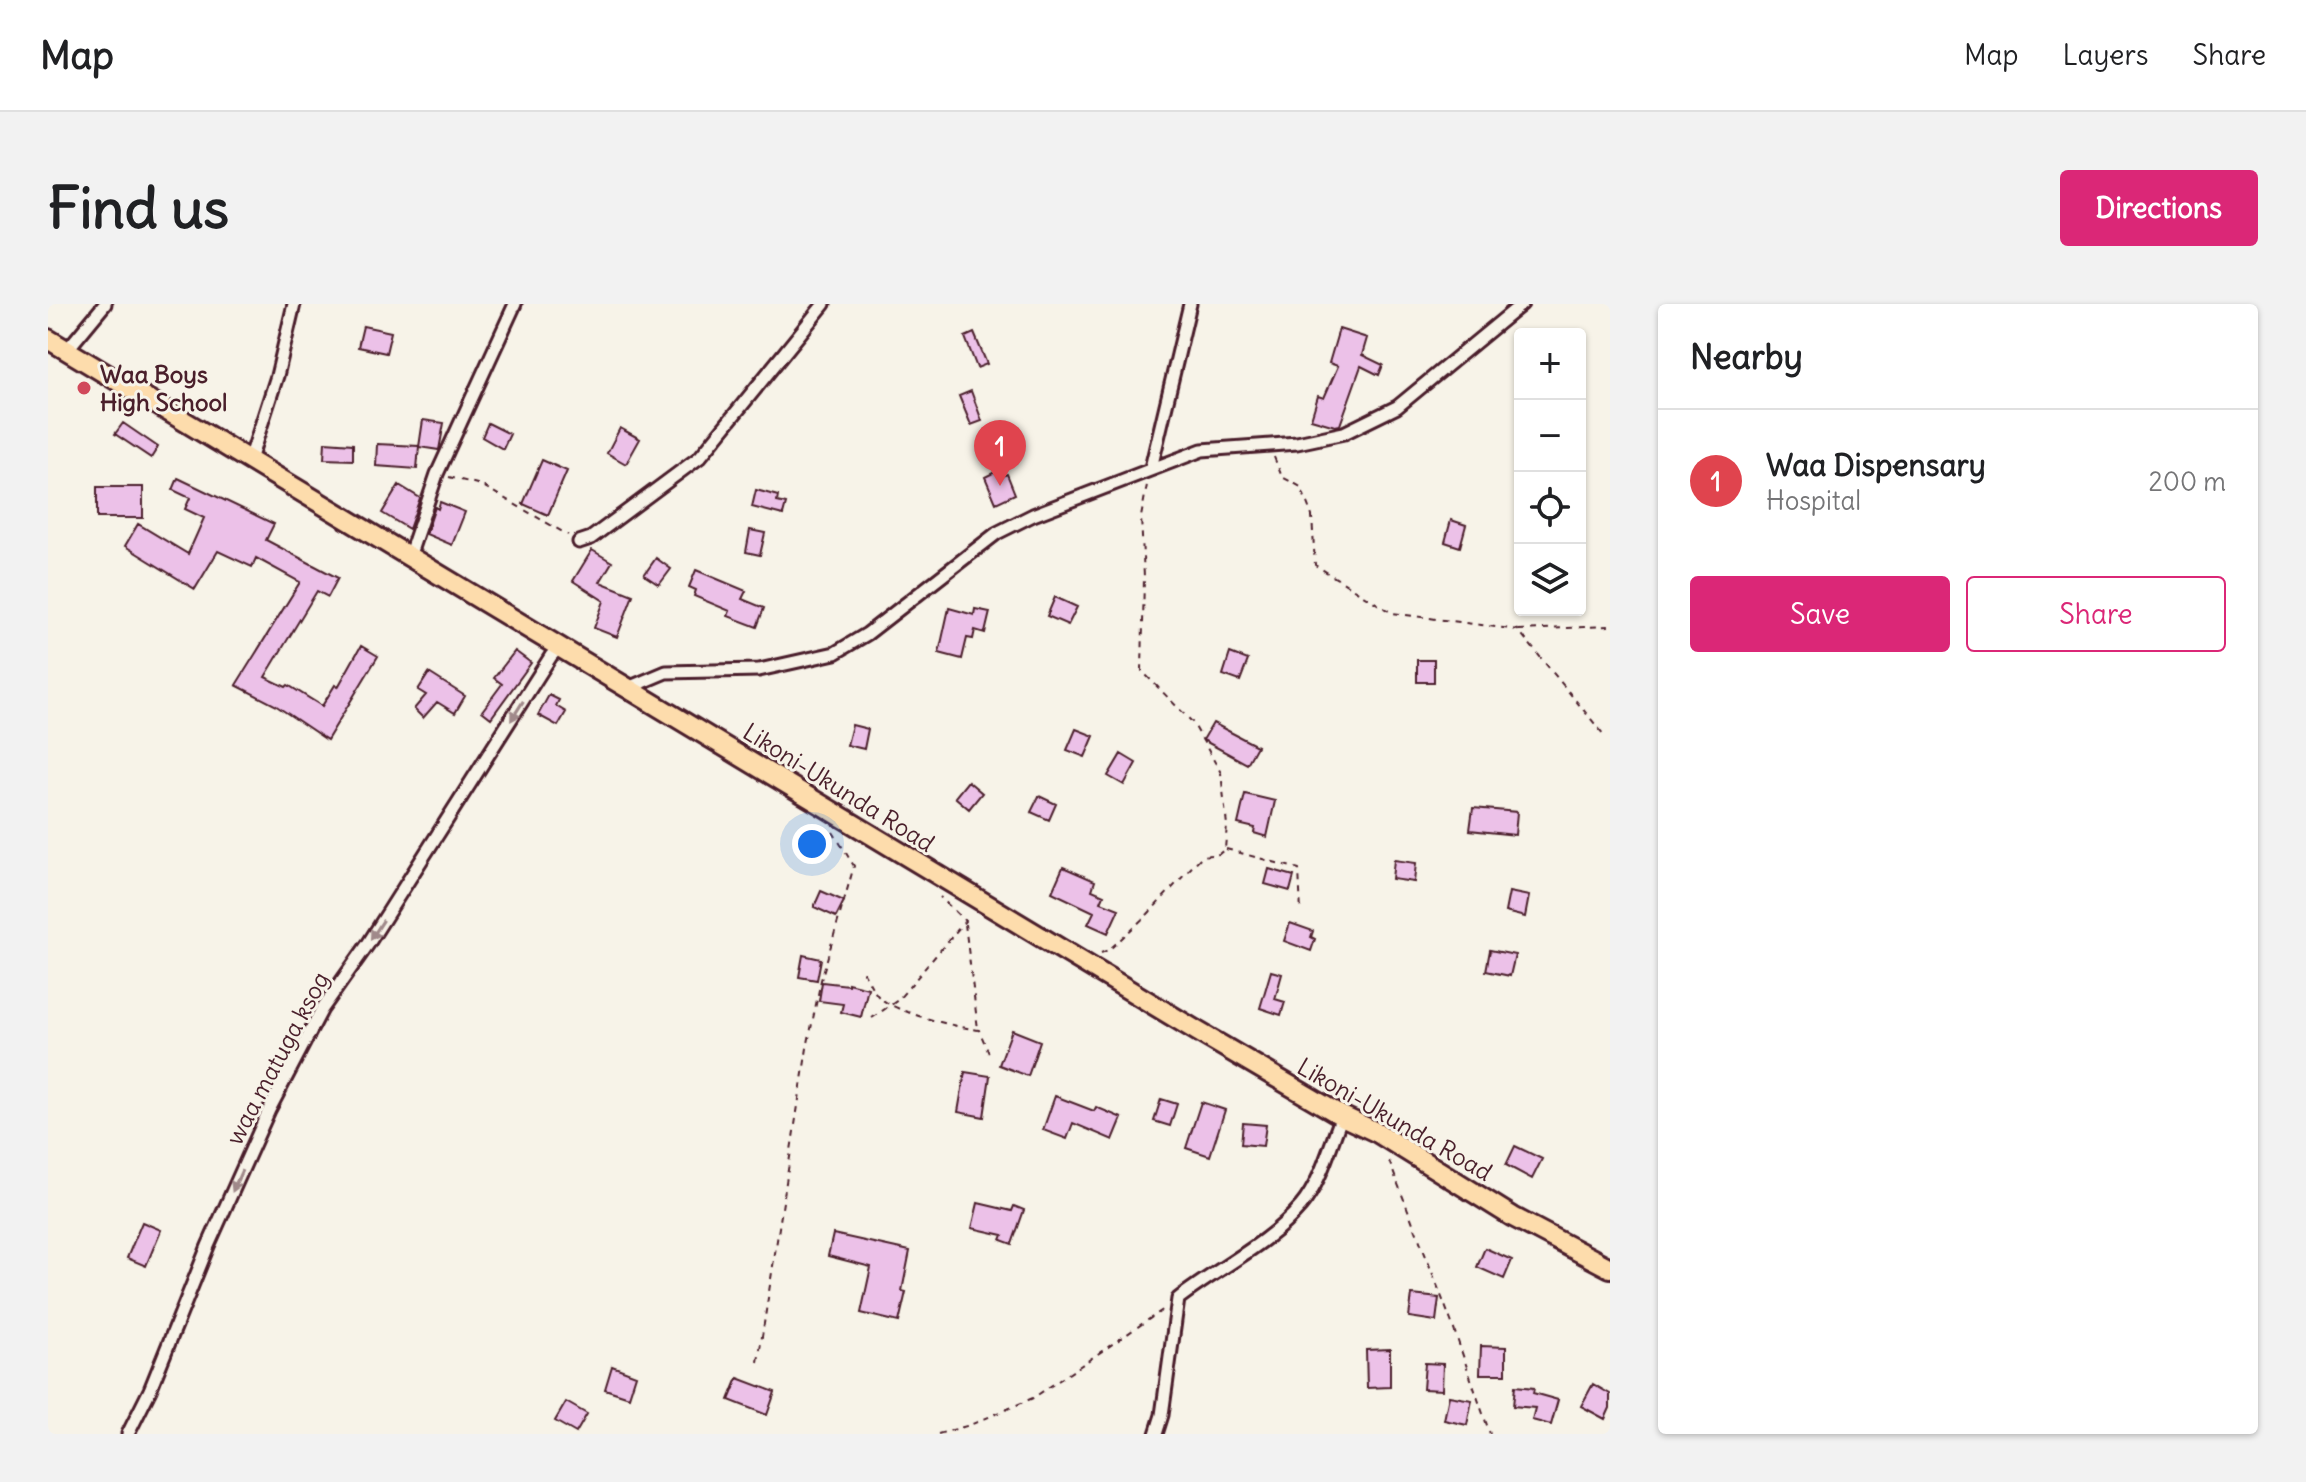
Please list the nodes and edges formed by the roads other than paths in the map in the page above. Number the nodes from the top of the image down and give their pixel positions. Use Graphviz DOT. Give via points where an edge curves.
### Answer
graph roads {
  1 [pos="105,304"];
  2 [pos="294,304"];
  3 [pos="515,304"];
  4 [pos="824,304"];
  5 [pos="1190,304"];
  6 [pos="1522,304"];
  7 [pos="48,339"];
  8 [pos="67,350"];
  9 [pos="250,460"];
  10 [pos="1151,468"];
  11 [pos="579,542"];
  12 [pos="409,557"];
  13 [pos="560,646"];
  14 [pos="628,688"];
  15 [pos="1342,1116"];
  16 [pos="1610,1268"];
  17 [pos="128,1434"];
  18 [pos="1156,1434"];
  1 -- 8 [label="street"];
  2 -- 9 [label="street"];
  3 -- 12 [label="street" via="437,474"];
  4 -- 11 [label="street" via="700,457"];
  5 -- 10 [label="street"];
  6 -- 10 [label="street" via="1397,407 1344,433 1297,443 1202,450"];
  7 -- 8 [label="highway, Likoni-Ukunda Road"];
  8 -- 9 [label="highway, Likoni-Ukunda Road"];
  9 -- 12 [label="highway, Likoni-Ukunda Road"];
  10 -- 14 [label="street" via="997,533 835,653 759,670 666,672"];
  12 -- 13 [label="highway, Likoni-Ukunda Road"];
  13 -- 14 [label="highway, Likoni-Ukunda Road"];
  13 -- 17 [label="street, waa matuga ksog, one-way" via="322,1009 269,1110"];
  14 -- 15 [label="highway, Likoni-Ukunda Road"];
  15 -- 16 [label="highway, Likoni-Ukunda Road"];
  15 -- 18 [label="street" via="1303,1204 1178,1299"];
}
